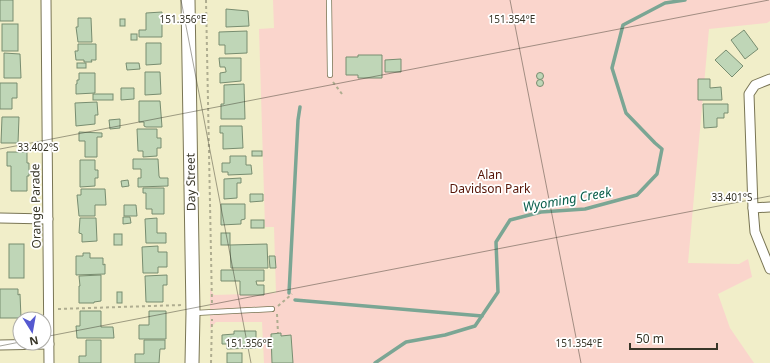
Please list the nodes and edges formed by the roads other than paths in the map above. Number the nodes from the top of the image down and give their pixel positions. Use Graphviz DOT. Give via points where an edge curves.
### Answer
graph roads {
  1 [pos="46,0"];
  2 [pos="188,0"];
  3 [pos="329,0"];
  4 [pos="330,75"];
  5 [pos="770,79"];
  6 [pos="770,207"];
  7 [pos="753,208"];
  8 [pos="0,218"];
  9 [pos="48,219"];
  10 [pos="770,269"];
  11 [pos="193,309"];
  12 [pos="272,309"];
  13 [pos="49,311"];
  14 [pos="0,345"];
  15 [pos="12,345"];
  16 [pos="49,351"];
  17 [pos="49,363"];
  18 [pos="192,363"];
  1 -- 9 [label="street, Orange Parade"];
  2 -- 11 [label="street, Day Street"];
  3 -- 4 [label="lane"];
  5 -- 7 [label="street" via="755,85 749,94"];
  6 -- 7 [label="street"];
  7 -- 10 [label="street" via="756,232"];
  8 -- 9 [label="street"];
  9 -- 13 [label="street, Orange Parade"];
  11 -- 12 [label="lane" via="212,312"];
  11 -- 18 [label="street, Day Street"];
  14 -- 15 [label="street"];
  16 -- 17 [label="street, Orange Parade"];
}
